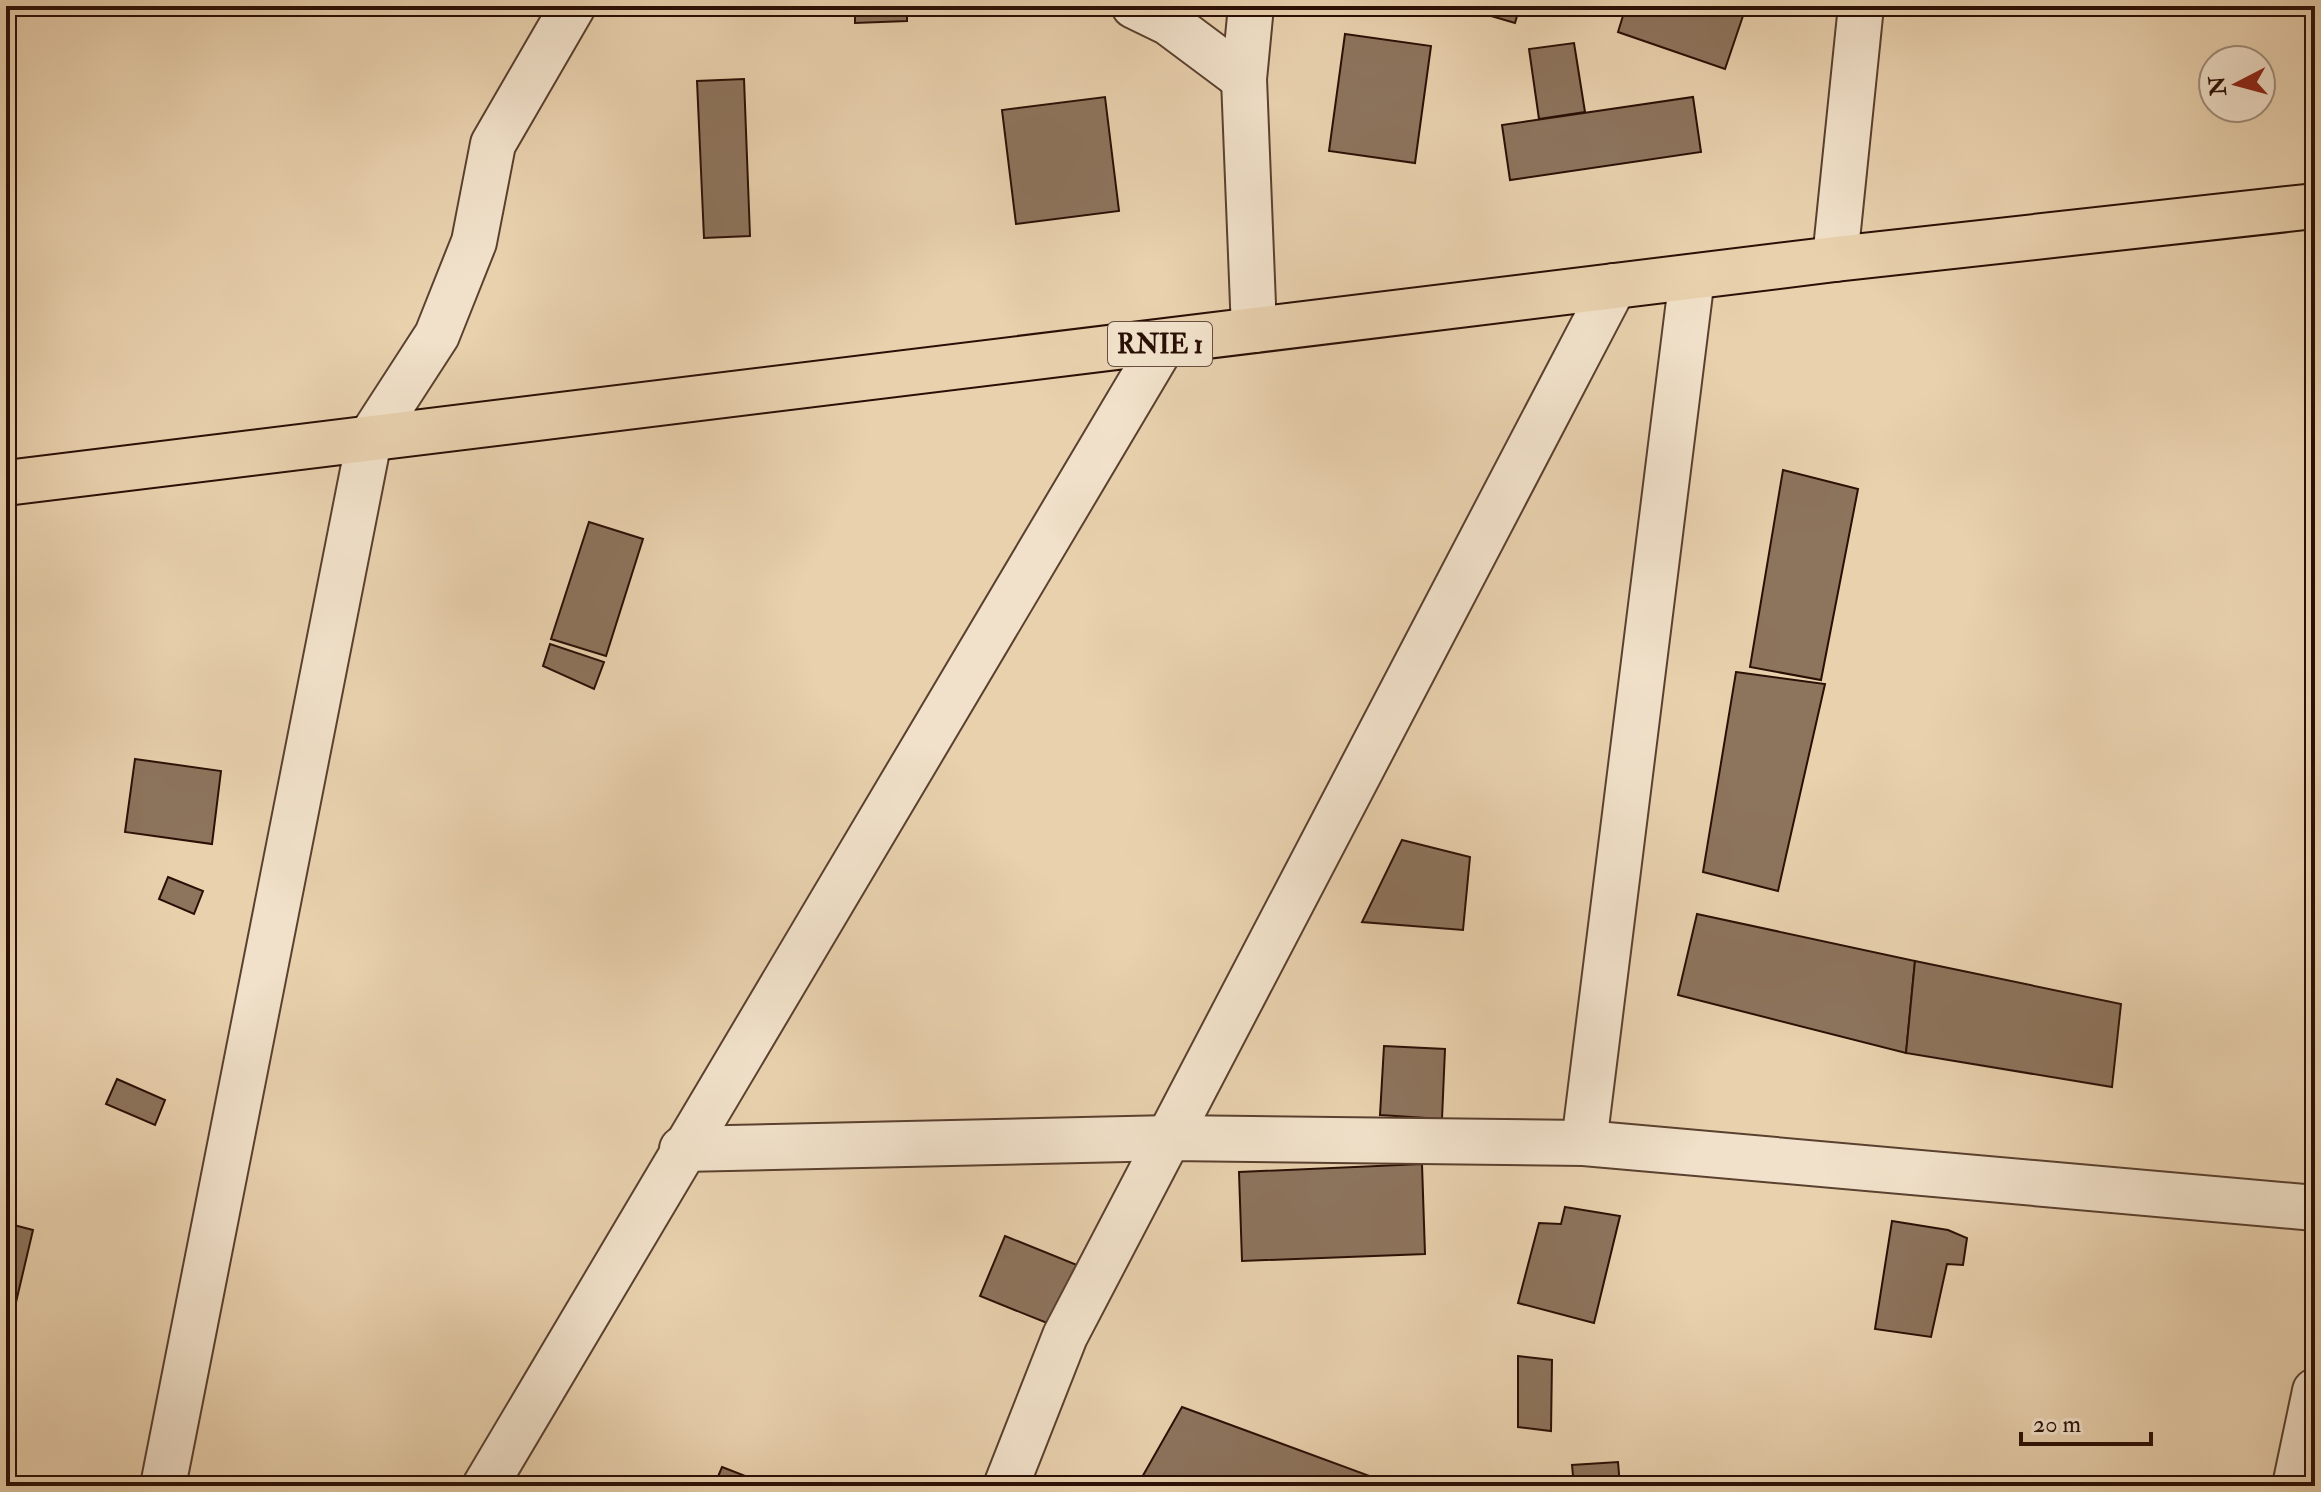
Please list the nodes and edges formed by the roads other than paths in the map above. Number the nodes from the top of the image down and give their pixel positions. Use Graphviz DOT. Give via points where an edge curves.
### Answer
graph roads {
  1 [pos="573,6"];
  2 [pos="1134,6"];
  3 [pos="1251,6"];
  4 [pos="1861,6"];
  5 [pos="1244,79"];
  6 [pos="2315,206"];
  7 [pos="1835,259"];
  8 [pos="1692,277"];
  9 [pos="1614,286"];
  10 [pos="1254,330"];
  11 [pos="1163,344"];
  12 [pos="369,440"];
  13 [pos="6,483"];
  14 [pos="1171,1138"];
  15 [pos="1584,1143"];
  16 [pos="682,1149"];
  17 [pos="2315,1208"];
  18 [pos="2315,1391"];
  19 [pos="163,1486"];
  20 [pos="485,1486"];
  21 [pos="1006,1486"];
  22 [pos="2295,1486"];
  1 -- 12 [label="street" via="493,144 474,242 437,335"];
  2 -- 5 [label="street" via="1169,23"];
  3 -- 5 [label="street"];
  4 -- 7 [label="street"];
  5 -- 10 [label="street"];
  6 -- 7 [label="highway, RNIE 1"];
  7 -- 8 [label="highway, RNIE 1"];
  8 -- 9 [label="highway, RNIE 1"];
  8 -- 15 [label="street"];
  9 -- 10 [label="highway, RNIE 1"];
  9 -- 14 [label="street"];
  10 -- 11 [label="highway, RNIE 1"];
  11 -- 12 [label="highway, RNIE 1"];
  11 -- 16 [label="street"];
  12 -- 13 [label="highway, RNIE 1"];
  12 -- 19 [label="street"];
  14 -- 15 [label="street"];
  14 -- 16 [label="street"];
  14 -- 21 [label="street" via="1065,1336"];
  15 -- 17 [label="street"];
  16 -- 20 [label="street"];
  18 -- 22 [label="street"];
}
